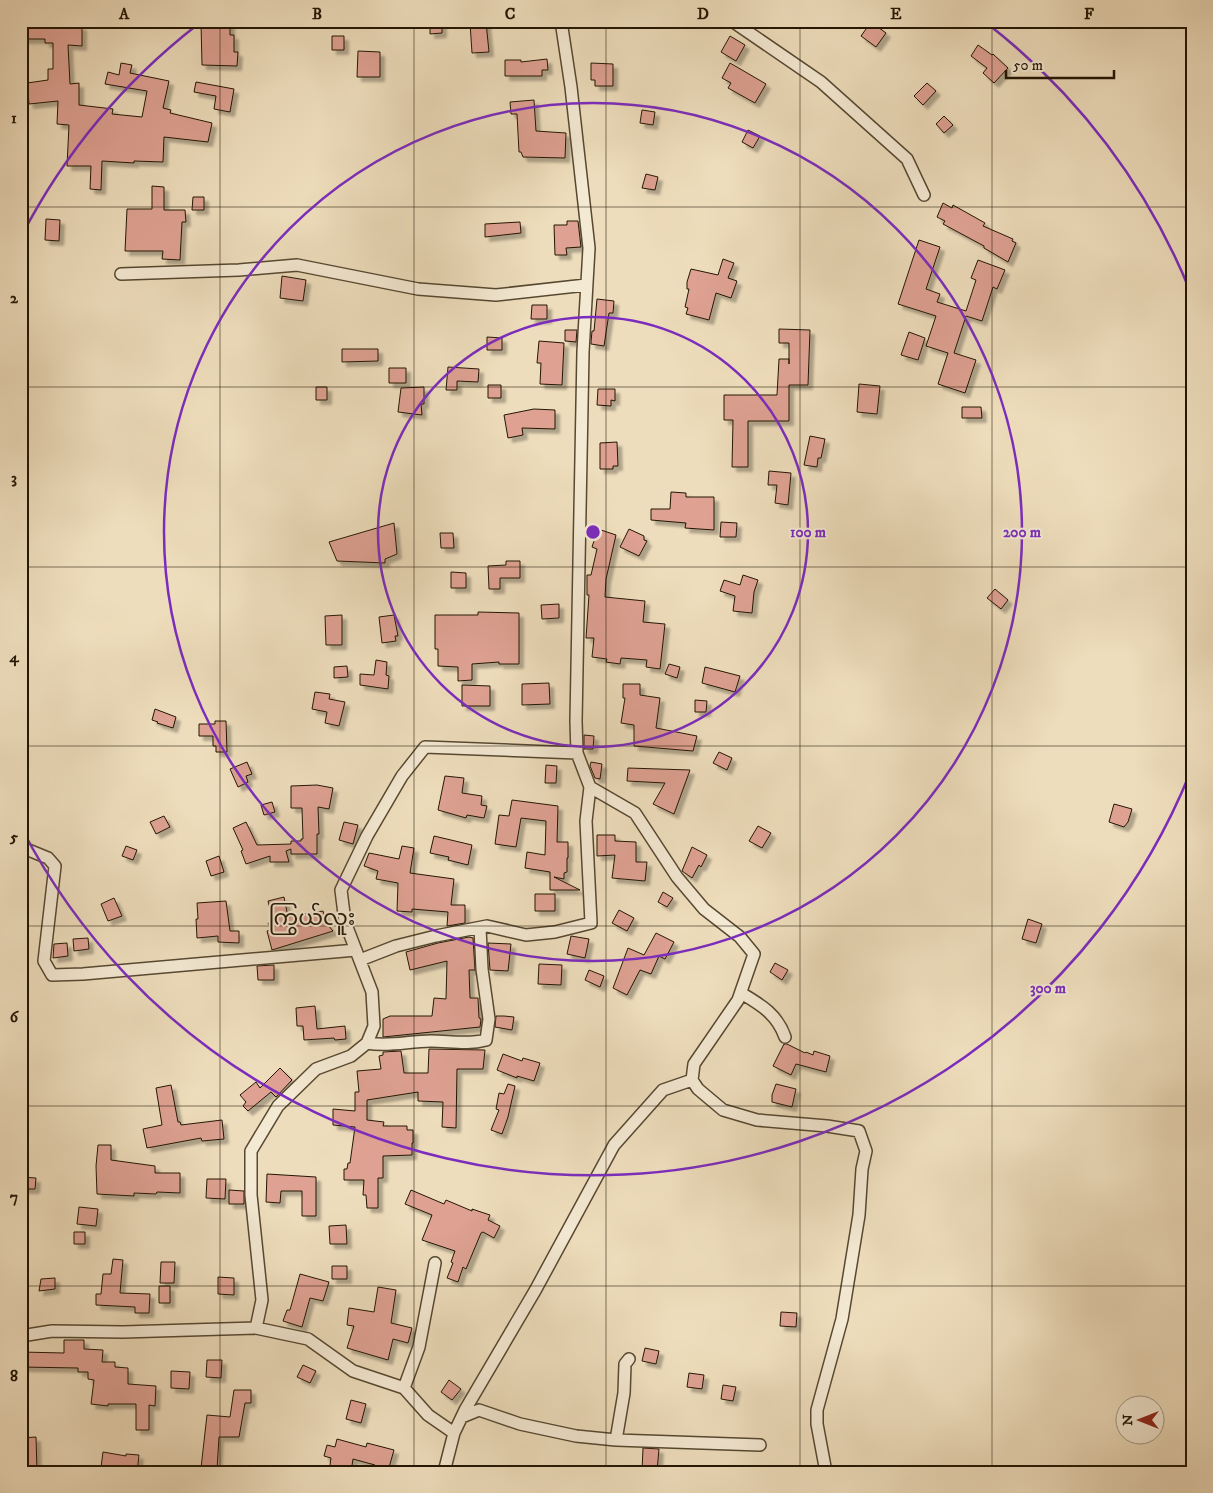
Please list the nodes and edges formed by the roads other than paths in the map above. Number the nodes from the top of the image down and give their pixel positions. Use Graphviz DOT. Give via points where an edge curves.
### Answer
graph roads {
  1 [pos="561,21"];
  2 [pos="732,21"];
  3 [pos="924,195"];
  4 [pos="121,274"];
  5 [pos="586,285"];
  6 [pos="577,753"];
  7 [pos="590,787"];
  8 [pos="21,847"];
  9 [pos="480,928"];
  10 [pos="358,955"];
  11 [pos="741,993"];
  12 [pos="785,1037"];
  13 [pos="367,1043"];
  14 [pos="692,1080"];
  15 [pos="435,1263"];
  16 [pos="256,1328"];
  17 [pos="21,1336"];
  18 [pos="629,1359"];
  19 [pos="404,1388"];
  20 [pos="462,1417"];
  21 [pos="454,1433"];
  22 [pos="616,1440"];
  23 [pos="760,1445"];
  24 [pos="444,1472"];
  25 [pos="826,1472"];
  1 -- 5 [label="street" via="589,248"];
  2 -- 3 [label="street" via="821,82 907,159"];
  4 -- 5 [label="street" via="297,265 418,289 496,295"];
  5 -- 6 [label="street"];
  6 -- 7 [label="street"];
  6 -- 10 [label="street" via="425,747 402,776 367,836 341,890 345,922"];
  7 -- 9 [label="street" via="586,821 591,923 526,935 487,926"];
  7 -- 11 [label="street" via="635,813 677,877 704,909 740,937 754,954"];
  8 -- 10 [label="street" via="48,858 56,866 44,961 52,975"];
  9 -- 10 [label="street"];
  9 -- 13 [label="street" via="490,1019 486,1040 475,1043"];
  10 -- 13 [label="street" via="372,992 374,1026"];
  11 -- 12 [label="street" via="764,1006 781,1026"];
  11 -- 14 [label="street" via="694,1064"];
  13 -- 16 [label="street" via="351,1056 316,1068 278,1106 251,1151 251,1195 262,1300"];
  14 -- 20 [label="street" via="663,1090 614,1145"];
  14 -- 25 [label="street" via="723,1110 757,1120 859,1131 866,1151 842,1319 817,1410"];
  15 -- 19 [label="street" via="419,1347"];
  16 -- 17 [label="street" via="52,1331"];
  16 -- 19 [label="street" via="308,1339 353,1371"];
  18 -- 22 [label="street" via="625,1364"];
  19 -- 21 [label="street" via="428,1415"];
  20 -- 21 [label="street"];
  20 -- 22 [label="street" via="479,1410 520,1424 576,1436"];
  21 -- 24 [label="street"];
  22 -- 23 [label="street"];
}
